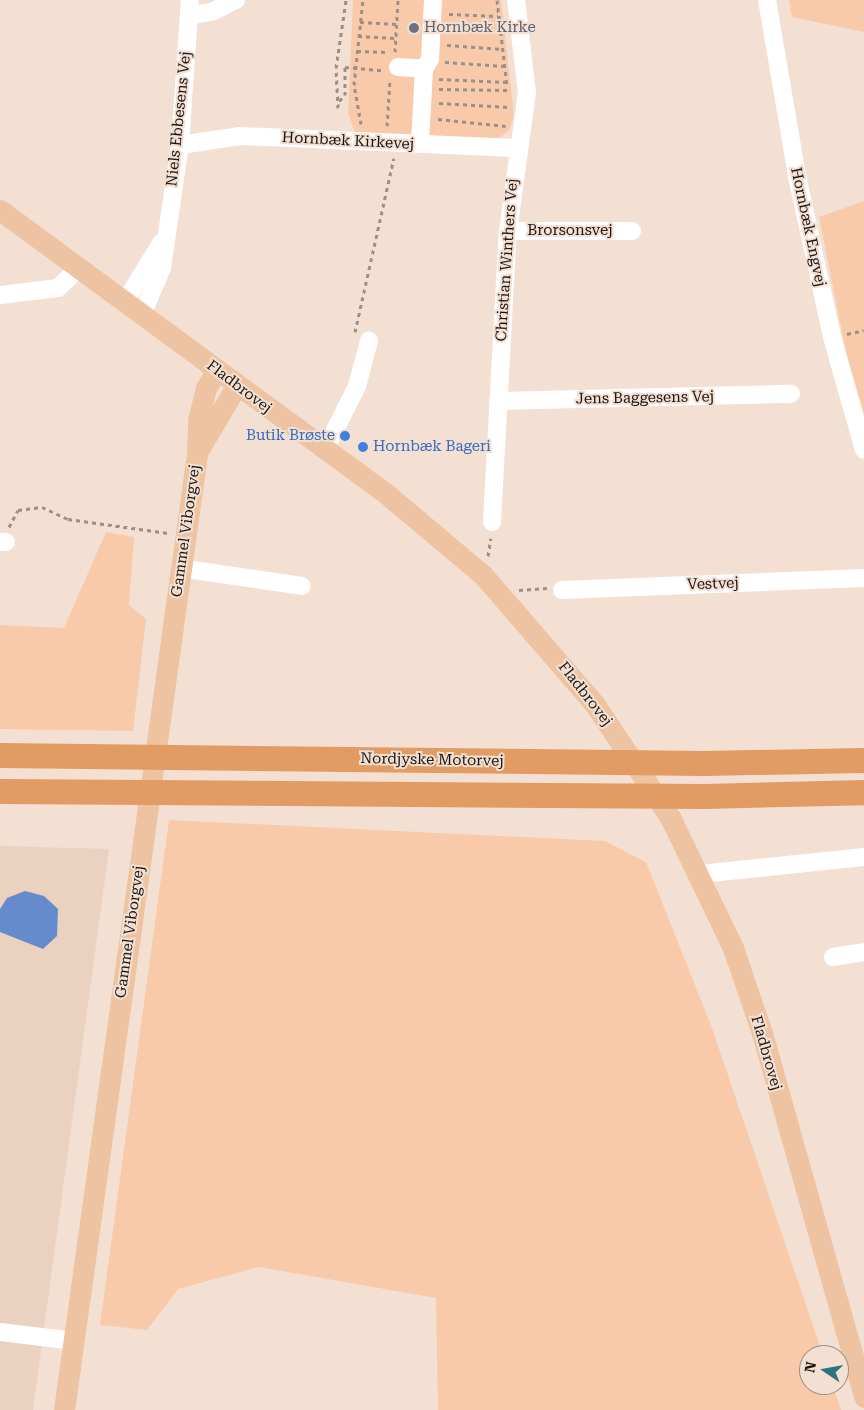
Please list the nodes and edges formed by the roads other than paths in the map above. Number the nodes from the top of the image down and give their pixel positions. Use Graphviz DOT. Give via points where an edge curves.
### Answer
graph roads {
  1 [pos="236,0"];
  2 [pos="516,0"];
  3 [pos="767,0"];
  4 [pos="189,8"];
  5 [pos="396,60"];
  6 [pos="426,73"];
  7 [pos="180,145"];
  8 [pos="516,148"];
  9 [pos="0,210"];
  10 [pos="632,230"];
  11 [pos="508,231"];
  12 [pos="164,238"];
  13 [pos="78,269"];
  14 [pos="0,295"];
  15 [pos="124,302"];
  16 [pos="142,315"];
  17 [pos="361,339"];
  18 [pos="217,370"];
  19 [pos="237,385"];
  20 [pos="791,394"];
  21 [pos="498,401"];
  22 [pos="325,450"];
  23 [pos="864,450"];
  24 [pos="197,454"];
  25 [pos="492,522"];
  26 [pos="180,568"];
  27 [pos="864,578"];
  28 [pos="302,586"];
  29 [pos="562,590"];
  30 [pos="0,745"];
  31 [pos="0,755"];
  32 [pos="192,757"];
  33 [pos="864,760"];
  34 [pos="0,791"];
  35 [pos="864,792"];
  36 [pos="105,793"];
  37 [pos="0,796"];
  38 [pos="864,857"];
  39 [pos="696,866"];
  40 [pos="864,952"];
  41 [pos="833,957"];
  42 [pos="0,1332"];
  43 [pos="74,1341"];
  44 [pos="864,1397"];
  45 [pos="64,1410"];
  1 -- 4 [label="street" via="214,12"];
  2 -- 8 [label="street, Christian Winthers Vej" via="527,93"];
  3 -- 23 [label="street, Hornbæk Engvej" via="823,299"];
  4 -- 7 [label="street, Niels Ebbesens Vej"];
  5 -- 6 [label="street"];
  6 -- 7 [label="street, Hornbæk Kirkevej" via="398,143 240,136"];
  6 -- 8 [label="street, Hornbæk Kirkevej"];
  7 -- 12 [label="street, Niels Ebbesens Vej"];
  8 -- 11 [label="street, Christian Winthers Vej"];
  9 -- 13 [label="main road, Fladbrovej"];
  10 -- 11 [label="street, Brorsonsvej"];
  11 -- 21 [label="street, Christian Winthers Vej"];
  12 -- 15 [label="street, Niels Ebbesens Vej"];
  12 -- 16 [label="street, Niels Ebbesens Vej" via="157,287"];
  13 -- 14 [label="street" via="58,288"];
  13 -- 15 [label="main road, Fladbrovej"];
  15 -- 16 [label="main road, Fladbrovej"];
  16 -- 18 [label="main road, Fladbrovej"];
  17 -- 22 [label="street" via="357,386"];
  18 -- 19 [label="main road, Fladbrovej"];
  18 -- 24 [label="main road, Gammel Viborgvej" via="202,402"];
  19 -- 22 [label="main road, Fladbrovej"];
  19 -- 24 [label="main road, Gammel Viborgvej"];
  20 -- 21 [label="street, Jens Baggesens Vej"];
  21 -- 25 [label="street, Christian Winthers Vej"];
  22 -- 39 [label="main road, Fladbrovej" via="390,497 484,575 596,706 648,780"];
  24 -- 26 [label="main road, Gammel Viborgvej"];
  26 -- 28 [label="street"];
  26 -- 43 [label="main road, Gammel Viborgvej"];
  27 -- 29 [label="street, Vestvej"];
  30 -- 32 [label="highway"];
  31 -- 32 [label="highway, Nordjyske Motorvej"];
  32 -- 33 [label="highway, Nordjyske Motorvej" via="694,763"];
  34 -- 36 [label="highway"];
  35 -- 36 [label="highway"];
  36 -- 37 [label="highway"];
  38 -- 39 [label="street"];
  39 -- 44 [label="main road, Fladbrovej" via="762,1033"];
  40 -- 41 [label="street"];
  42 -- 43 [label="street"];
  43 -- 45 [label="main road, Gammel Viborgvej"];
}
